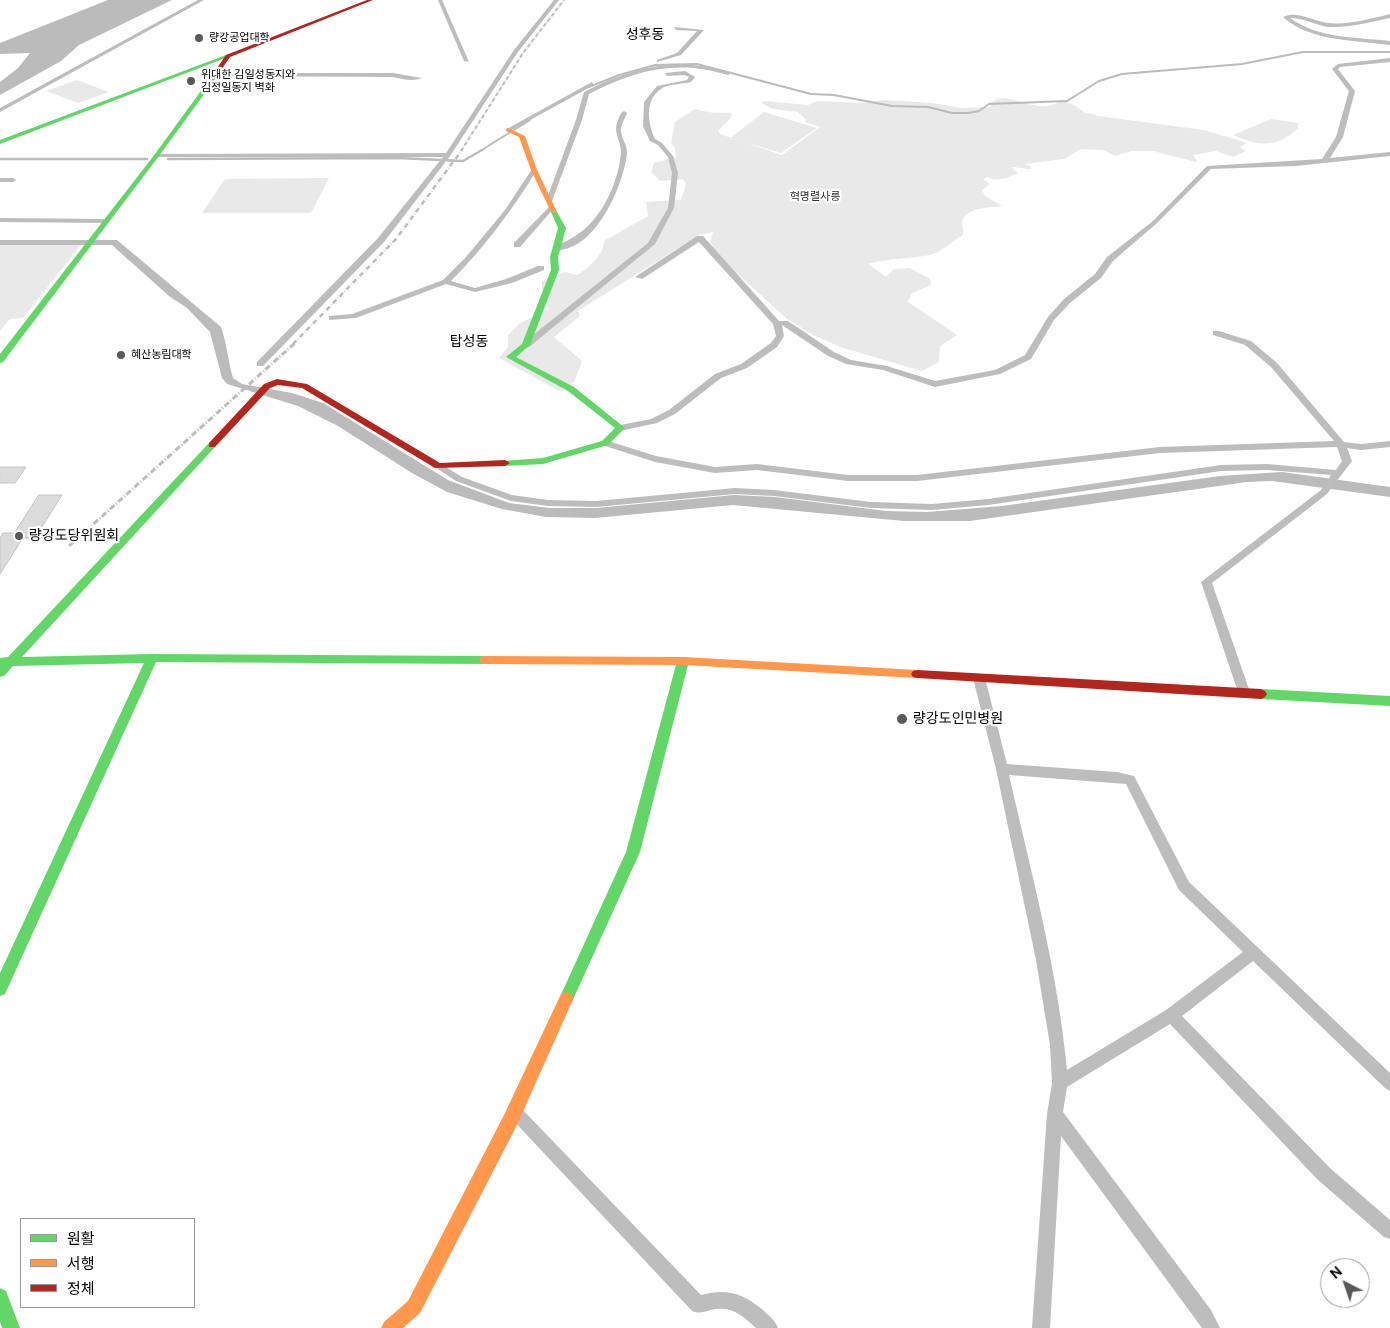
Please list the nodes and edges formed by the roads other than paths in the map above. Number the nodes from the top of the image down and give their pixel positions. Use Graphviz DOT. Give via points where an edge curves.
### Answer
graph roads {
  1 [pos="202,0"];
  2 [pos="371,0"];
  3 [pos="440,0"];
  4 [pos="557,0"];
  5 [pos="1390,16"];
  6 [pos="676,28"];
  7 [pos="1390,43"];
  8 [pos="228,56"];
  9 [pos="467,60"];
  10 [pos="1390,60"];
  11 [pos="728,73"];
  12 [pos="667,74"];
  13 [pos="214,75"];
  14 [pos="419,78"];
  15 [pos="0,110"];
  16 [pos="624,113"];
  17 [pos="511,131"];
  18 [pos="0,142"];
  19 [pos="1390,154"];
  20 [pos="157,156"];
  21 [pos="445,159"];
  22 [pos="1324,161"];
  23 [pos="534,170"];
  24 [pos="0,180"];
  25 [pos="13,180"];
  26 [pos="550,204"];
  27 [pos="0,220"];
  28 [pos="102,225"];
  29 [pos="517,244"];
  30 [pos="556,252"];
  31 [pos="541,268"];
  32 [pos="555,270"];
  33 [pos="639,277"];
  34 [pos="446,282"];
  35 [pos="332,318"];
  36 [pos="777,323"];
  37 [pos="1216,333"];
  38 [pos="526,345"];
  39 [pos="0,360"];
  40 [pos="260,364"];
  41 [pos="620,428"];
  42 [pos="605,443"];
  43 [pos="1340,444"];
  44 [pos="1390,444"];
  45 [pos="438,466"];
  46 [pos="1338,474"];
  47 [pos="152,658"];
  48 [pos="6,662"];
  49 [pos="683,662"];
  50 [pos="0,673"];
  51 [pos="979,678"];
  52 [pos="1244,692"];
  53 [pos="1390,701"];
  54 [pos="1002,769"];
  55 [pos="1252,952"];
  56 [pos="0,989"];
  57 [pos="1171,1014"];
  58 [pos="1060,1083"];
  59 [pos="1390,1083"];
  60 [pos="515,1112"];
  61 [pos="1055,1114"];
  62 [pos="1390,1231"];
  63 [pos="0,1297"];
  64 [pos="11,1328"];
  65 [pos="390,1328"];
  66 [pos="769,1328"];
  67 [pos="1041,1328"];
  68 [pos="1212,1328"];
  1 -- 15 [label="street"];
  2 -- 8 [label="main road"];
  3 -- 9 [label="street"];
  4 -- 21 [label="street" via="516,51"];
  5 -- 7 [label="street" via="1349,25 1327,25 1295,16 1286,17 1326,37"];
  6 -- 17 [label="street" via="701,30 671,59 650,62 598,81 556,102"];
  8 -- 13 [label="main road"];
  8 -- 18 [label="main road"];
  10 -- 22 [label="street" via="1338,66 1335,70 1352,91 1338,145"];
  11 -- 26 [label="street" via="694,66 666,66 621,76 586,93"];
  12 -- 38 [label="street" via="685,73 692,77 689,81 659,87 647,102 646,126 652,140 660,144 671,158 675,173 671,208 651,244"];
  13 -- 14 [label="street" via="393,75"];
  13 -- 20 [label="main road"];
  16 -- 30 [label="street" via="618,128 625,151 616,189 600,220"];
  17 -- 23 [label="main road" via="522,136"];
  19 -- 22 [label="street"];
  20 -- 21 [label="street"];
  20 -- 28 [label="main road"];
  21 -- 40 [label="street" via="381,240"];
  22 -- 36 [label="street" via="1209,166 1155,222 1110,259 1098,276 1067,301 1051,319 1028,357 997,372 935,384 884,368 848,362 785,323"];
  23 -- 26 [label="main road"];
  23 -- 34 [label="street" via="508,210"];
  24 -- 25 [label="street"];
  26 -- 29 [label="street"];
  26 -- 30 [label="main road" via="562,228"];
  27 -- 28 [label="street"];
  28 -- 39 [label="main road"];
  30 -- 31 [label="street"];
  30 -- 32 [label="main road"];
  31 -- 32 [label="street"];
  31 -- 34 [label="street" via="475,290"];
  32 -- 38 [label="main road"];
  33 -- 36 [label="street" via="700,238"];
  34 -- 35 [label="street" via="353,316"];
  36 -- 41 [label="street" via="780,336 774,345 744,366 718,376 672,412 654,421"];
  37 -- 43 [label="street" via="1248,343 1274,365"];
  38 -- 41 [label="main road" via="510,357 571,389"];
  41 -- 42 [label="main road"];
  42 -- 43 [label="street" via="655,459 715,470 757,467 848,478 917,478 1160,450"];
  42 -- 45 [label="main road" via="543,461"];
  43 -- 44 [label="street" via="1361,447"];
  43 -- 46 [label="street" via="1347,461"];
  45 -- 46 [label="street" via="459,478 511,498 548,503 596,504 735,491 932,507 988,502 1221,468 1267,467"];
  45 -- 48 [label="main road" via="304,386 277,382 267,386"];
  46 -- 52 [label="street" via="1324,492 1206,582"];
  47 -- 48 [label="main road"];
  47 -- 49 [label="main road"];
  47 -- 56 [label="main road"];
  48 -- 50 [label="main road"];
  49 -- 51 [label="main road"];
  49 -- 60 [label="main road" via="633,852"];
  51 -- 52 [label="main road"];
  51 -- 54 [label="street"];
  52 -- 53 [label="main road"];
  54 -- 55 [label="street" via="1130,780 1184,886"];
  54 -- 58 [label="street" via="1043,960"];
  55 -- 57 [label="street"];
  55 -- 59 [label="street"];
  57 -- 58 [label="street"];
  57 -- 62 [label="street" via="1324,1174"];
  58 -- 61 [label="street"];
  60 -- 65 [label="main road" via="414,1307"];
  60 -- 66 [label="street" via="698,1305 716,1298 730,1298"];
  61 -- 67 [label="street"];
  61 -- 68 [label="street"];
  63 -- 64 [label="main road"];
}
